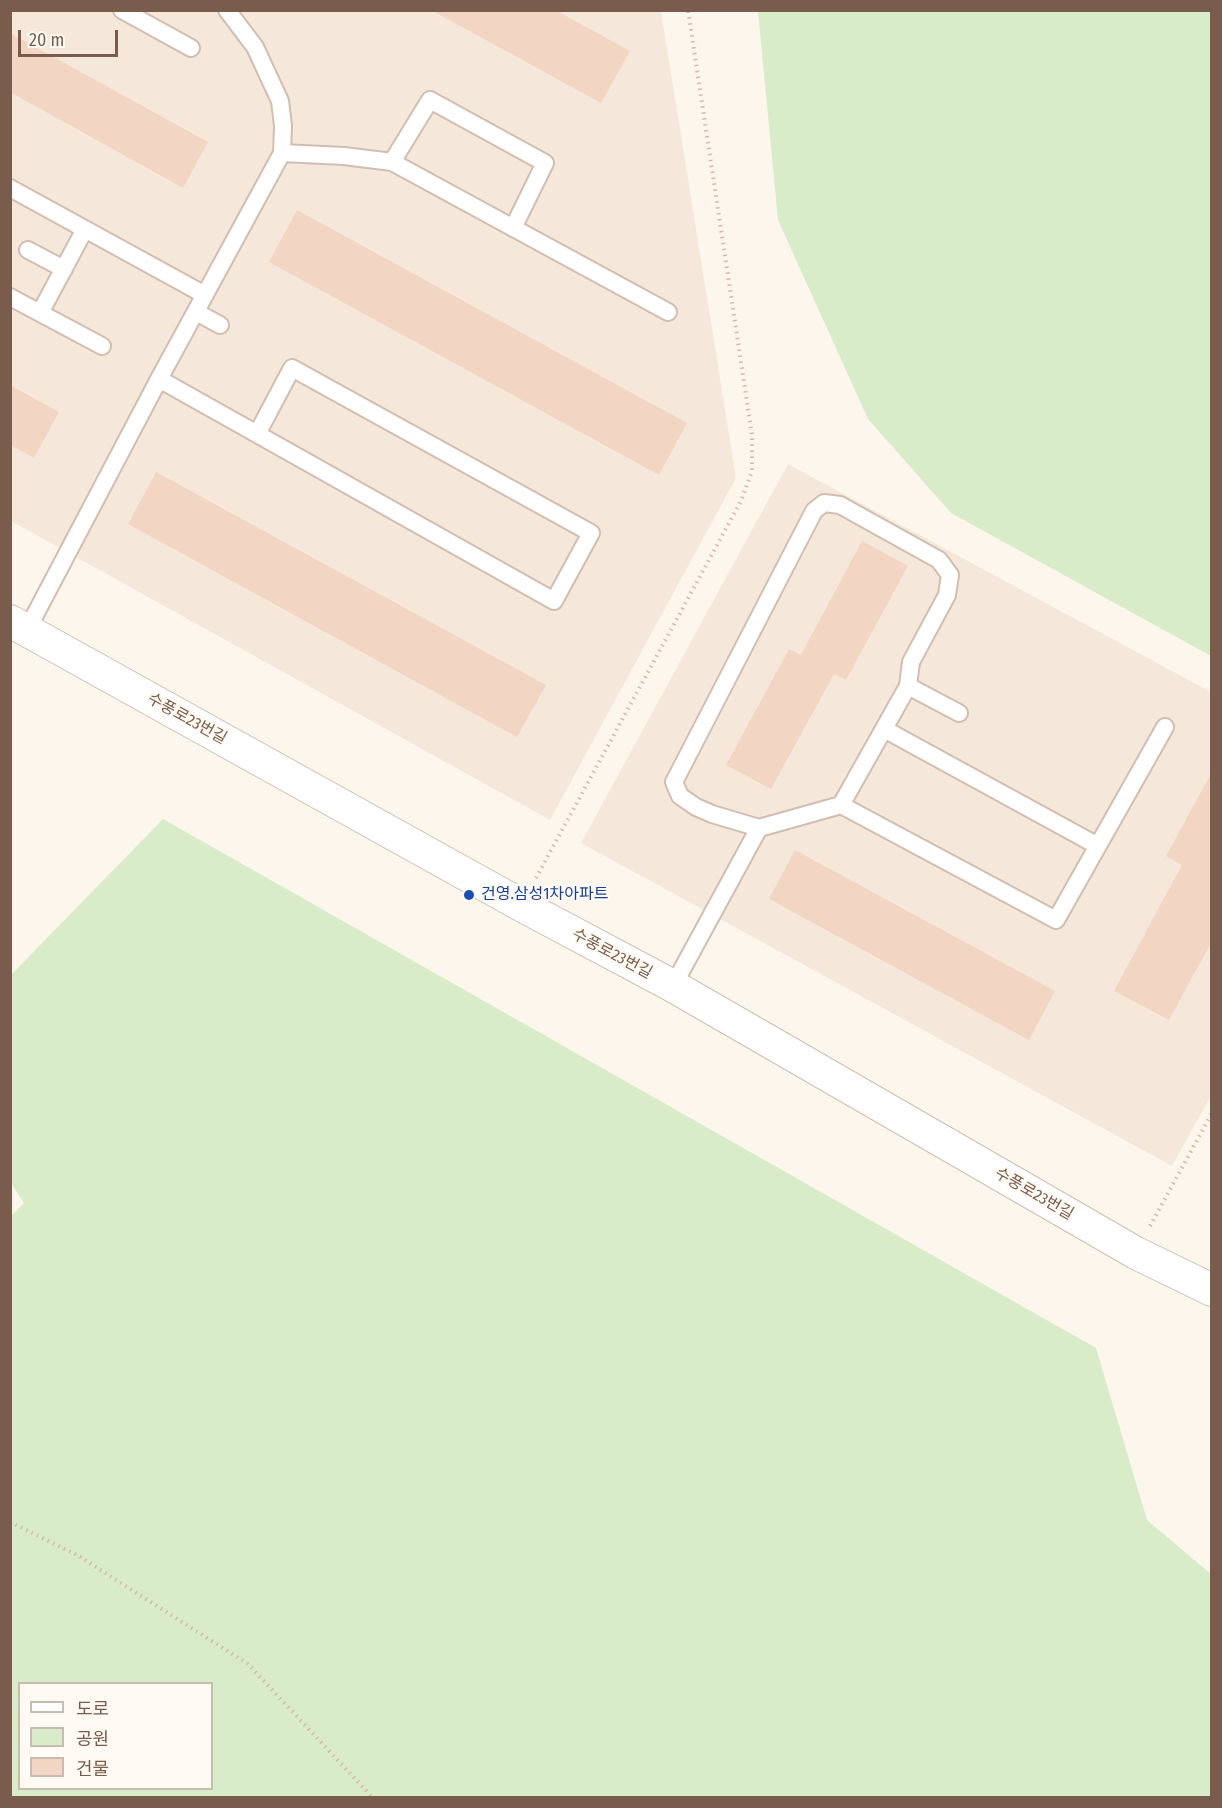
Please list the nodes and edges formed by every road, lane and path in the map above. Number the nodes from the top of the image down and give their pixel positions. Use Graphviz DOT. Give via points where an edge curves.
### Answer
graph roads {
  1 [pos="122,10"];
  2 [pos="227,10"];
  3 [pos="688,10"];
  4 [pos="191,48"];
  5 [pos="282,153"];
  6 [pos="392,162"];
  7 [pos="10,188"];
  8 [pos="513,228"];
  9 [pos="85,229"];
  10 [pos="28,250"];
  11 [pos="64,269"];
  12 [pos="205,295"];
  13 [pos="10,297"];
  14 [pos="195,312"];
  15 [pos="668,312"];
  16 [pos="40,313"];
  17 [pos="220,325"];
  18 [pos="102,346"];
  19 [pos="159,379"];
  20 [pos="257,434"];
  21 [pos="19,625"];
  22 [pos="908,686"];
  23 [pos="959,713"];
  24 [pos="1165,727"];
  25 [pos="884,729"];
  26 [pos="841,805"];
  27 [pos="759,828"];
  28 [pos="1098,846"];
  29 [pos="521,905"];
  30 [pos="674,986"];
  31 [pos="1212,1113"];
  32 [pos="1136,1253"];
  33 [pos="1212,1290"];
  34 [pos="10,1522"];
  35 [pos="373,1797"];
  1 -- 4 [label="lane"];
  2 -- 5 [label="lane" via="255,47 280,101"];
  3 -- 29 [label="path" via="752,435 752,471 741,501"];
  5 -- 6 [label="lane"];
  5 -- 12 [label="lane"];
  6 -- 8 [label="lane"];
  6 -- 8 [label="lane" via="430,100 545,163"];
  7 -- 9 [label="lane"];
  8 -- 15 [label="lane"];
  9 -- 11 [label="lane"];
  9 -- 12 [label="lane"];
  10 -- 11 [label="lane"];
  11 -- 16 [label="lane"];
  12 -- 14 [label="lane"];
  13 -- 16 [label="lane"];
  14 -- 17 [label="lane"];
  14 -- 19 [label="lane"];
  16 -- 18 [label="lane"];
  19 -- 20 [label="lane"];
  19 -- 21 [label="lane"];
  20 -- 20 [label="lane" via="554,601 591,533 292,368"];
  21 -- 29 [label="street, 수풍로23번길"];
  22 -- 23 [label="lane"];
  22 -- 25 [label="lane"];
  22 -- 27 [label="lane" via="911,662 947,595 950,575 939,560 840,505 824,503 814,511 674,782 680,796 696,807"];
  24 -- 28 [label="lane"];
  25 -- 26 [label="lane"];
  25 -- 28 [label="lane"];
  26 -- 27 [label="lane"];
  26 -- 28 [label="lane" via="1056,920"];
  27 -- 30 [label="lane"];
  29 -- 30 [label="street, 수풍로23번길"];
  30 -- 32 [label="street, 수풍로23번길"];
  31 -- 32 [label="path"];
  32 -- 33 [label="street, 수풍로23번길"];
  34 -- 35 [label="path" via="77,1555 248,1664"];
}
